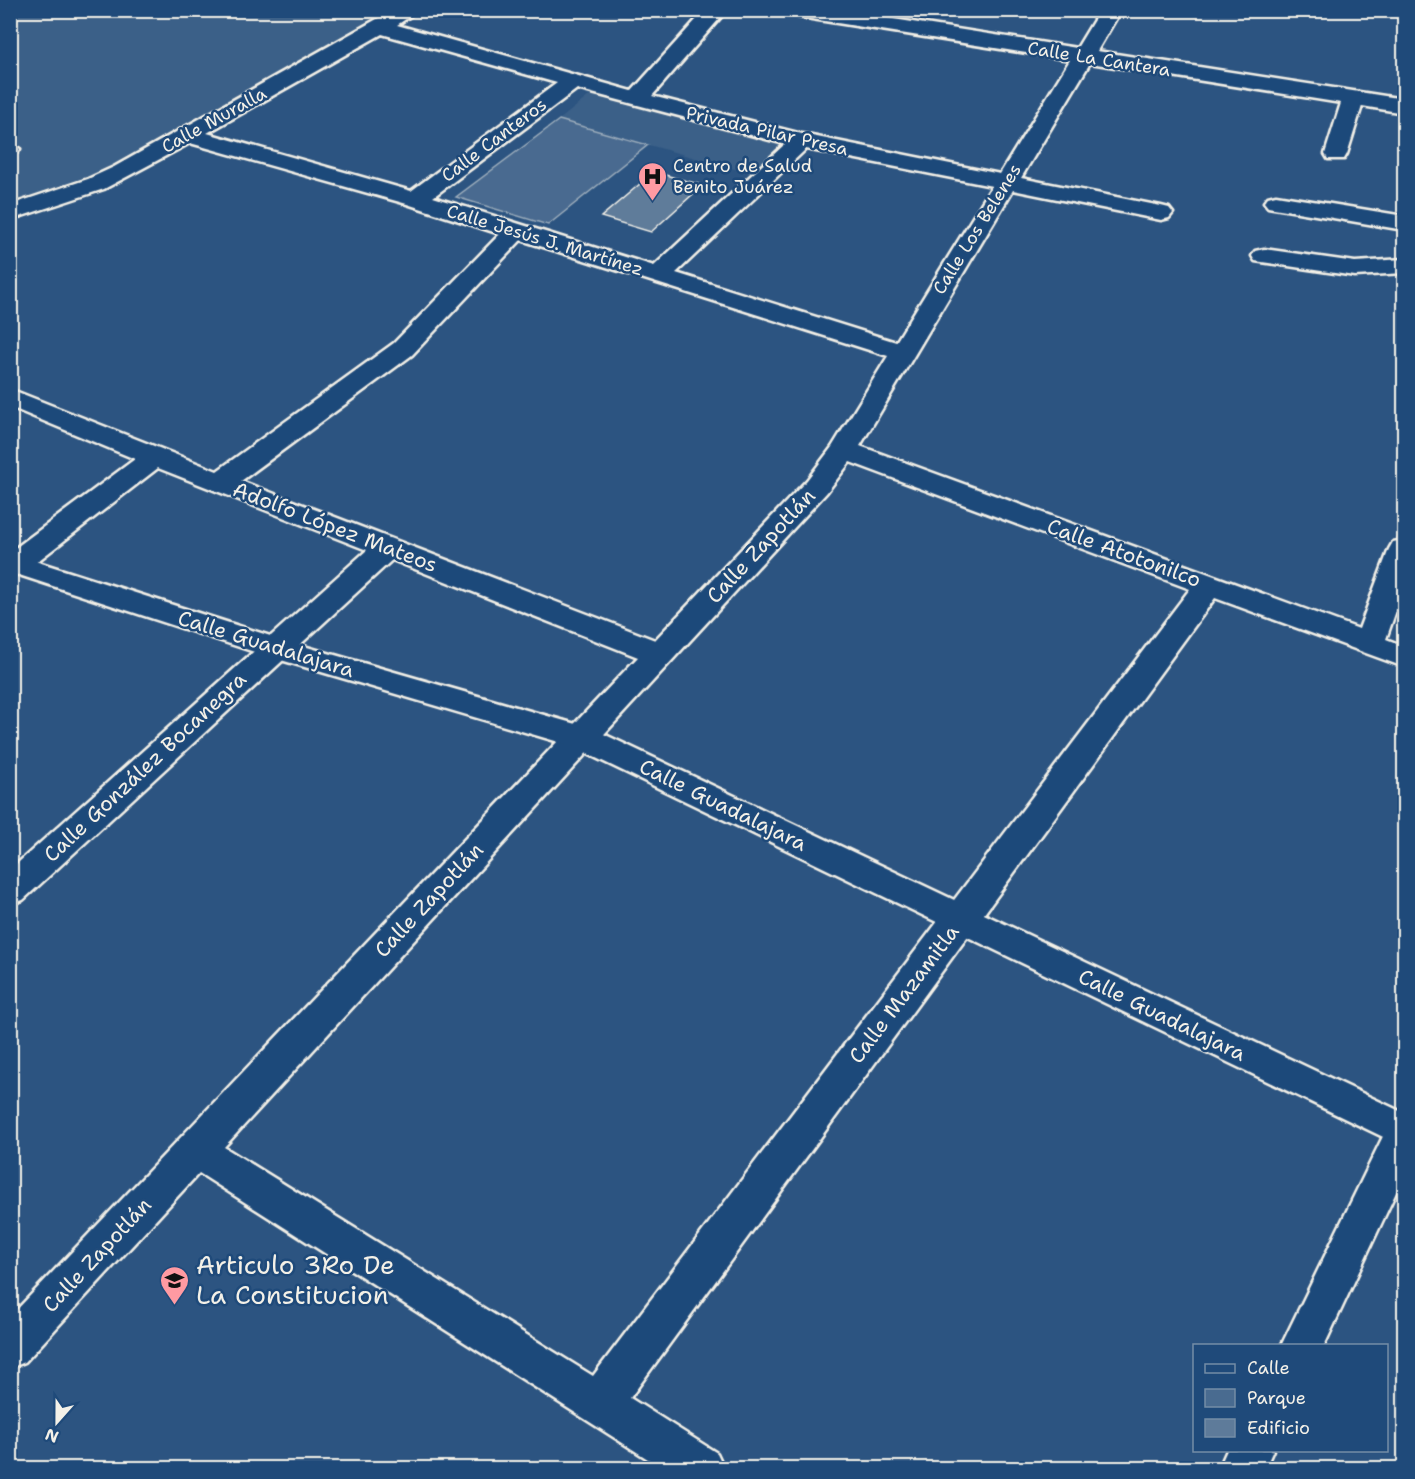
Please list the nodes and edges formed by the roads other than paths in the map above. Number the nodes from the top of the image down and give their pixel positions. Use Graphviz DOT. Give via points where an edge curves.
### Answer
graph roads {
  1 [pos="409,10"];
  2 [pos="717,10"];
  3 [pos="794,10"];
  4 [pos="1111,10"];
  5 [pos="380,27"];
  6 [pos="1083,57"];
  7 [pos="573,82"];
  8 [pos="1354,98"];
  9 [pos="637,99"];
  10 [pos="1404,106"];
  11 [pos="187,135"];
  12 [pos="801,141"];
  13 [pos="1336,154"];
  14 [pos="1006,182"];
  15 [pos="415,199"];
  16 [pos="1276,202"];
  17 [pos="10,213"];
  18 [pos="1161,213"];
  19 [pos="1404,223"];
  20 [pos="516,231"];
  21 [pos="1264,256"];
  22 [pos="1404,266"];
  23 [pos="658,276"];
  24 [pos="901,352"];
  25 [pos="10,397"];
  26 [pos="844,450"];
  27 [pos="155,457"];
  28 [pos="221,482"];
  29 [pos="387,548"];
  30 [pos="1404,549"];
  31 [pos="12,564"];
  32 [pos="1209,584"];
  33 [pos="1370,643"];
  34 [pos="274,648"];
  35 [pos="661,654"];
  36 [pos="1404,657"];
  37 [pos="581,737"];
  38 [pos="10,891"];
  39 [pos="960,919"];
  40 [pos="1404,1132"];
  41 [pos="196,1150"];
  42 [pos="14,1339"];
  43 [pos="1303,1344"];
  44 [pos="599,1404"];
  45 [pos="1250,1452"];
  46 [pos="700,1468"];
  47 [pos="1242,1468"];
  1 -- 5 [label="street, Calle Muralla"];
  2 -- 9 [label="street"];
  3 -- 6 [label="street, Calle La Cantera"];
  4 -- 6 [label="street, Calle Los Belenes"];
  5 -- 7 [label="street, Privada Pilar Presa"];
  5 -- 11 [label="street, Calle Muralla"];
  6 -- 8 [label="street, Calle La Cantera"];
  6 -- 14 [label="street, Calle Los Belenes"];
  7 -- 9 [label="street, Privada Pilar Presa"];
  7 -- 15 [label="street, Calle Canteros"];
  8 -- 10 [label="street, Calle La Cantera"];
  8 -- 13 [label="street"];
  9 -- 12 [label="street, Privada Pilar Presa"];
  11 -- 15 [label="street, Calle Jesús J. Martínez"];
  11 -- 17 [label="street, Calle Muralla" via="96,184"];
  12 -- 14 [label="street, Privada Pilar Presa"];
  12 -- 23 [label="street"];
  14 -- 18 [label="street, Privada Pilar Presa"];
  14 -- 24 [label="street, Calle Los Belenes"];
  15 -- 20 [label="street, Calle Jesús J. Martínez"];
  16 -- 19 [label="street"];
  20 -- 23 [label="street, Calle Jesús J. Martínez"];
  20 -- 28 [label="street" via="403,349"];
  21 -- 22 [label="street" via="1355,269"];
  23 -- 24 [label="street, Calle Jesús J. Martínez"];
  24 -- 26 [label="street, Calle Los Belenes"];
  25 -- 27 [label="street, Adolfo López Mateos"];
  26 -- 32 [label="street, Calle Atotonilco"];
  26 -- 35 [label="street, Calle Zapotlán" via="817,486"];
  27 -- 28 [label="street, Adolfo López Mateos"];
  27 -- 31 [label="street"];
  28 -- 29 [label="street, Adolfo López Mateos"];
  29 -- 34 [label="street, Calle González Bocanegra"];
  29 -- 35 [label="street, Adolfo López Mateos"];
  30 -- 33 [label="street"];
  31 -- 34 [label="street, Calle Guadalajara"];
  32 -- 33 [label="street, Calle Atotonilco"];
  32 -- 39 [label="street, Calle Mazamitla"];
  33 -- 36 [label="street, Calle Atotonilco"];
  34 -- 37 [label="street, Calle Guadalajara"];
  34 -- 38 [label="street, Calle González Bocanegra"];
  35 -- 37 [label="street, Calle Zapotlán"];
  37 -- 39 [label="street, Calle Guadalajara"];
  37 -- 41 [label="street, Calle Zapotlán"];
  39 -- 40 [label="street, Calle Guadalajara"];
  39 -- 44 [label="street, Calle Mazamitla"];
  40 -- 43 [label="street"];
  41 -- 42 [label="street, Calle Zapotlán"];
  41 -- 44 [label="street"];
  44 -- 46 [label="street"];
  45 -- 47 [label="street"];
}
